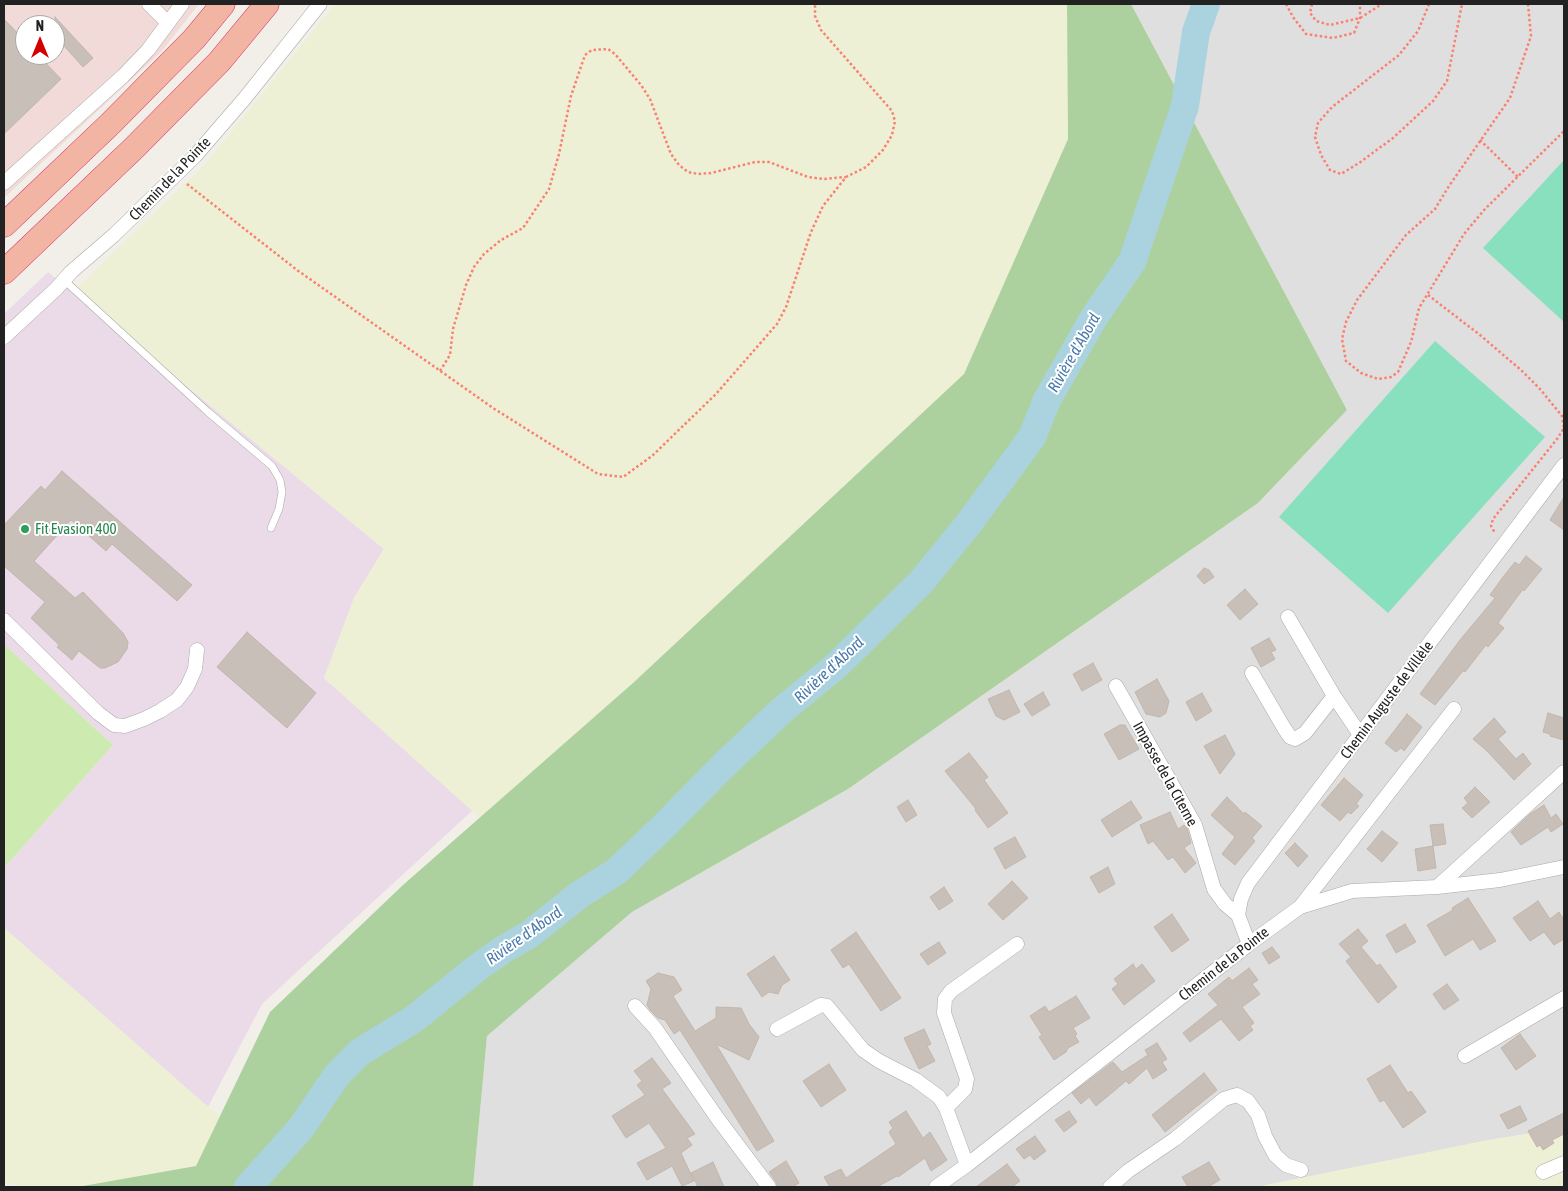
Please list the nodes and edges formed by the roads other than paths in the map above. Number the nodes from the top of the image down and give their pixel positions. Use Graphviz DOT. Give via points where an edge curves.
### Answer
graph roads {
  1 [pos="149,4"];
  2 [pos="182,4"];
  3 [pos="223,4"];
  4 [pos="267,4"];
  5 [pos="320,4"];
  6 [pos="168,23"];
  7 [pos="159,74"];
  8 [pos="4,183"];
  9 [pos="4,215"];
  10 [pos="4,225"];
  11 [pos="4,272"];
  12 [pos="64,280"];
  13 [pos="4,337"];
  14 [pos="1564,467"];
  15 [pos="271,528"];
  16 [pos="1288,617"];
  17 [pos="4,620"];
  18 [pos="196,650"];
  19 [pos="1252,673"];
  20 [pos="1116,686"];
  21 [pos="1334,696"];
  22 [pos="1454,709"];
  23 [pos="1361,736"];
  24 [pos="1564,772"];
  25 [pos="1564,867"];
  26 [pos="1437,887"];
  27 [pos="1300,908"];
  28 [pos="1238,915"];
  29 [pos="1017,944"];
  30 [pos="1249,944"];
  31 [pos="1564,998"];
  32 [pos="635,1006"];
  33 [pos="778,1029"];
  34 [pos="1465,1056"];
  35 [pos="946,1108"];
  36 [pos="1564,1163"];
  37 [pos="967,1165"];
  38 [pos="1301,1170"];
  39 [pos="1543,1172"];
  40 [pos="769,1187"];
  41 [pos="936,1187"];
  42 [pos="1110,1187"];
  1 -- 6 [label="street"];
  2 -- 6 [label="street"];
  3 -- 7 [label="highway"];
  4 -- 11 [label="highway" via="219,62"];
  5 -- 12 [label="street, Chemin de la Pointe" via="195,156"];
  6 -- 8 [label="street" via="123,76"];
  7 -- 9 [label="highway" via="128,98"];
  7 -- 10 [label="highway"];
  12 -- 13 [label="street, Chemin de la Pointe"];
  12 -- 15 [label="lane" via="272,466 282,492"];
  14 -- 23 [label="street, Chemin Auguste de Villèle"];
  16 -- 21 [label="street"];
  17 -- 18 [label="street" via="98,714 114,725 125,726 144,719 177,700 195,668"];
  19 -- 21 [label="street" via="1284,728 1295,739 1305,733"];
  20 -- 28 [label="street, Impasse de la Citerne" via="1195,825 1214,889"];
  21 -- 23 [label="street"];
  22 -- 27 [label="street"];
  23 -- 28 [label="street, Chemin Auguste de Villèle" via="1248,883"];
  24 -- 26 [label="street"];
  25 -- 26 [label="street, Chemin de la Pointe" via="1500,880"];
  26 -- 27 [label="street, Chemin de la Pointe" via="1352,891"];
  27 -- 30 [label="street, Chemin de la Pointe"];
  28 -- 30 [label="street"];
  29 -- 35 [label="street" via="951,991 945,999 944,1013 967,1079 965,1088"];
  30 -- 37 [label="street, Chemin de la Pointe"];
  31 -- 34 [label="street"];
  32 -- 40 [label="street" via="655,1028"];
  33 -- 35 [label="street" via="821,1006 827,1006 863,1050 916,1080 939,1097"];
  35 -- 37 [label="street"];
  36 -- 39 [label="street"];
  37 -- 41 [label="street, Chemin de la Pointe"];
  38 -- 42 [label="street" via="1286,1165 1275,1155 1258,1115 1248,1101 1237,1095 1224,1099"];
}
